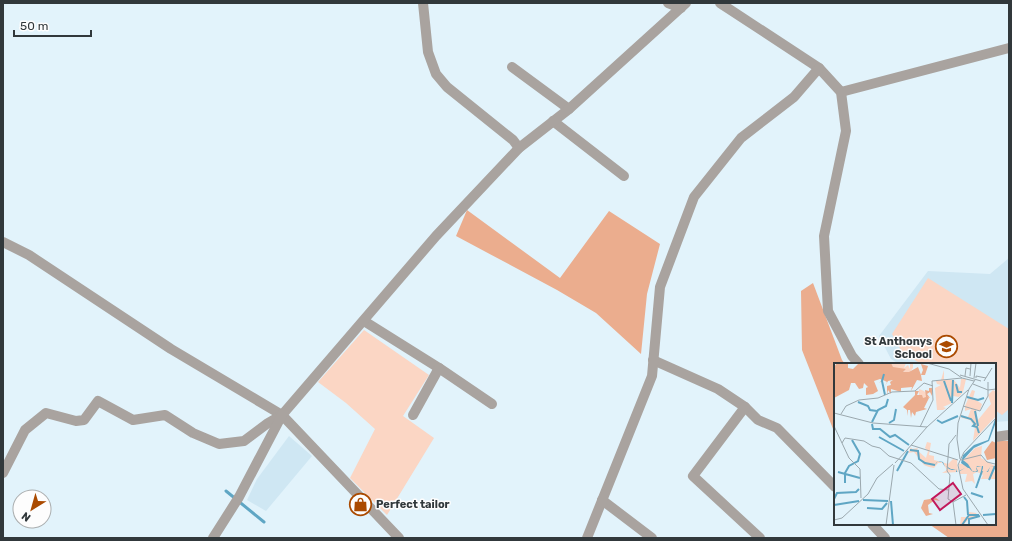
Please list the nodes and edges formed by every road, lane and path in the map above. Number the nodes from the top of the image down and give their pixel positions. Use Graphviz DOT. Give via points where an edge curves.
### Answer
graph roads {
  1 [pos="423,3"];
  2 [pos="668,3"];
  3 [pos="720,3"];
  4 [pos="684,5"];
  5 [pos="1009,48"];
  6 [pos="512,67"];
  7 [pos="819,68"];
  8 [pos="841,92"];
  9 [pos="569,109"];
  10 [pos="553,121"];
  11 [pos="519,148"];
  12 [pos="624,176"];
  13 [pos="3,242"];
  14 [pos="364,320"];
  15 [pos="653,360"];
  16 [pos="858,363"];
  17 [pos="438,368"];
  18 [pos="492,404"];
  19 [pos="745,407"];
  20 [pos="413,415"];
  21 [pos="282,416"];
  22 [pos="1009,435"];
  23 [pos="996,437"];
  24 [pos="3,473"];
  25 [pos="834,486"];
  26 [pos="602,500"];
  27 [pos="873,525"];
  28 [pos="213,538"];
  29 [pos="399,538"];
  30 [pos="587,538"];
  31 [pos="652,538"];
  32 [pos="760,538"];
  33 [pos="886,538"];
  1 -- 11 [label="street" via="428,52 436,74 447,87 513,140"];
  2 -- 4 [label="street"];
  3 -- 7 [label="street"];
  4 -- 9 [label="street"];
  5 -- 8 [label="street"];
  6 -- 9 [label="street"];
  7 -- 8 [label="street"];
  7 -- 15 [label="street" via="794,97 741,138 694,196 660,287"];
  8 -- 16 [label="street" via="846,131 824,236 828,311"];
  9 -- 10 [label="street"];
  10 -- 11 [label="street"];
  10 -- 12 [label="street"];
  11 -- 14 [label="street" via="436,236"];
  13 -- 21 [label="street" via="29,255 171,349"];
  14 -- 17 [label="street"];
  14 -- 21 [label="street"];
  15 -- 19 [label="street" via="718,389"];
  15 -- 26 [label="street" via="652,376"];
  17 -- 18 [label="street"];
  17 -- 20 [label="street"];
  19 -- 25 [label="street" via="758,420 777,428"];
  19 -- 32 [label="street" via="693,476"];
  21 -- 24 [label="street" via="244,441 219,444 193,433 165,415 133,420 98,401 84,420 76,421 46,413 25,430"];
  21 -- 28 [label="street" via="239,497"];
  21 -- 29 [label="street"];
  22 -- 23 [label="street"];
  26 -- 30 [label="street"];
  26 -- 31 [label="street"];
  27 -- 33 [label="street"];
}
